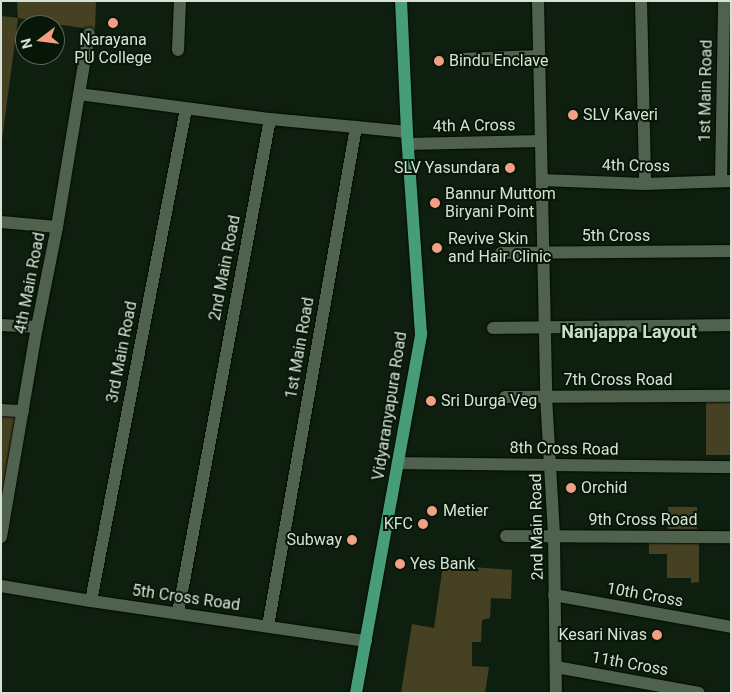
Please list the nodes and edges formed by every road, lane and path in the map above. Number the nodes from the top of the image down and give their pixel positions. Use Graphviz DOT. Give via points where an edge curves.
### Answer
graph roads {
  1 [pos="180,1"];
  2 [pos="401,1"];
  3 [pos="538,1"];
  4 [pos="641,1"];
  5 [pos="724,1"];
  6 [pos="89,34"];
  7 [pos="178,50"];
  8 [pos="539,56"];
  9 [pos="459,59"];
  10 [pos="79,94"];
  11 [pos="186,109"];
  12 [pos="270,119"];
  13 [pos="356,127"];
  14 [pos="407,138"];
  15 [pos="541,142"];
  16 [pos="542,180"];
  17 [pos="726,181"];
  18 [pos="645,184"];
  19 [pos="1,222"];
  20 [pos="57,227"];
  21 [pos="543,252"];
  22 [pos="731,252"];
  23 [pos="501,253"];
  24 [pos="1,325"];
  25 [pos="731,325"];
  26 [pos="37,327"];
  27 [pos="493,328"];
  28 [pos="545,328"];
  29 [pos="546,396"];
  30 [pos="731,396"];
  31 [pos="505,397"];
  32 [pos="1,410"];
  33 [pos="24,411"];
  34 [pos="398,463"];
  35 [pos="551,465"];
  36 [pos="731,467"];
  37 [pos="506,536"];
  38 [pos="554,536"];
  39 [pos="1,537"];
  40 [pos="731,537"];
  41 [pos="1,586"];
  42 [pos="554,595"];
  43 [pos="91,601"];
  44 [pos="178,613"];
  45 [pos="268,626"];
  46 [pos="731,627"];
  47 [pos="366,641"];
  48 [pos="556,667"];
  49 [pos="356,693"];
  50 [pos="556,693"];
  51 [pos="699,693"];
  1 -- 7 [label="street"];
  2 -- 14 [label="main road, Vidyaranyapura Road"];
  3 -- 8 [label="street, 2nd Main Road"];
  4 -- 18 [label="street"];
  5 -- 17 [label="street, 1st Main Road"];
  6 -- 10 [label="street, 4th Main Road"];
  8 -- 9 [label="street"];
  8 -- 15 [label="street, 2nd Main Road"];
  10 -- 11 [label="street"];
  10 -- 20 [label="street, 4th Main Road"];
  11 -- 12 [label="street"];
  11 -- 43 [label="street, 3rd Main Road"];
  12 -- 13 [label="street"];
  12 -- 44 [label="street, 2nd Main Road"];
  13 -- 14 [label="street"];
  13 -- 45 [label="street, 1st Main Road"];
  14 -- 15 [label="street, 4th A Cross"];
  14 -- 34 [label="main road, Vidyaranyapura Road" via="421,334"];
  15 -- 16 [label="street, 2nd Main Road"];
  16 -- 18 [label="street, 4th Cross"];
  16 -- 21 [label="street, 2nd Main Road"];
  17 -- 18 [label="street, 4th Cross"];
  19 -- 20 [label="street"];
  20 -- 26 [label="street, 4th Main Road"];
  21 -- 22 [label="street, 5th Cross"];
  21 -- 23 [label="street, 5th Cross"];
  21 -- 28 [label="street, 2nd Main Road"];
  24 -- 26 [label="street"];
  25 -- 28 [label="street"];
  26 -- 33 [label="street, 4th Main Road"];
  27 -- 28 [label="street"];
  28 -- 29 [label="street, 2nd Main Road"];
  29 -- 30 [label="street, 7th Cross Road"];
  29 -- 31 [label="street, 7th Cross Road"];
  29 -- 35 [label="street, 2nd Main Road"];
  32 -- 33 [label="street"];
  33 -- 39 [label="street, 4th Main Road"];
  34 -- 35 [label="street, 8th Cross Road"];
  34 -- 47 [label="main road, Vidyaranyapura Road"];
  35 -- 36 [label="street, 8th Cross Road"];
  35 -- 38 [label="street, 2nd Main Road"];
  37 -- 38 [label="street, 9th Cross Road"];
  38 -- 40 [label="street, 9th Cross Road"];
  38 -- 42 [label="street, 2nd Main Road"];
  41 -- 43 [label="street, 5th Cross Road"];
  42 -- 46 [label="street, 10th Cross"];
  42 -- 48 [label="street, 2nd Main Road"];
  43 -- 44 [label="street, 5th Cross Road"];
  44 -- 45 [label="street, 5th Cross Road"];
  45 -- 47 [label="street, 5th Cross Road"];
  47 -- 49 [label="main road, Vidyaranyapura Road"];
  48 -- 50 [label="street, 2nd Main Road"];
  48 -- 51 [label="street, 11th Cross"];
}
